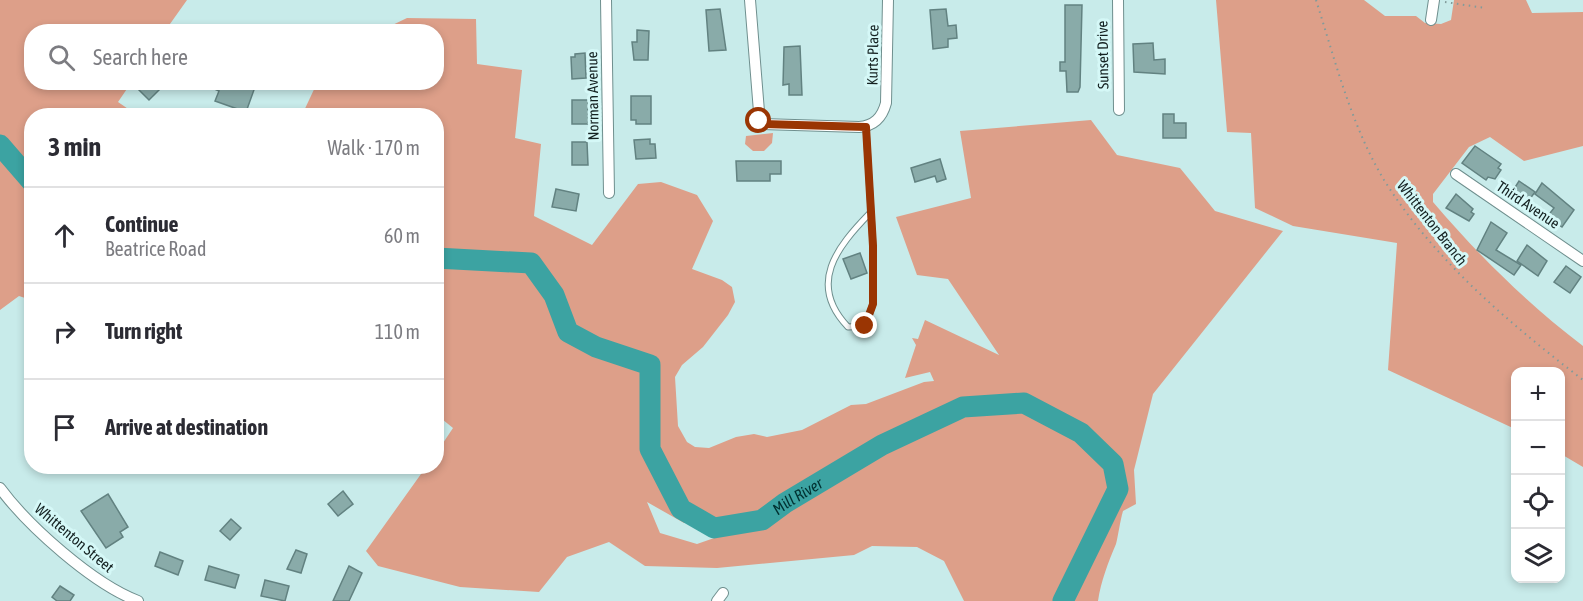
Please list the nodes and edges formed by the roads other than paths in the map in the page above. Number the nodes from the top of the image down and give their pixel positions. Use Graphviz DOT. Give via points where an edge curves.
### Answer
graph roads {
  1 [pos="606,0"];
  2 [pos="750,0"];
  3 [pos="888,0"];
  4 [pos="1118,0"];
  5 [pos="1433,0"];
  6 [pos="1431,20"];
  7 [pos="1119,110"];
  8 [pos="866,127"];
  9 [pos="1456,174"];
  10 [pos="609,192"];
  11 [pos="870,213"];
  12 [pos="1583,261"];
  13 [pos="0,488"];
  14 [pos="117,597"];
  15 [pos="138,601"];
  1 -- 10 [label="street, Norman Avenue"];
  2 -- 8 [label="street" via="760,124"];
  3 -- 8 [label="street, Kurts Place" via="884,110 878,120"];
  4 -- 7 [label="street, Sunset Drive"];
  5 -- 6 [label="street"];
  8 -- 11 [label="lane"];
  9 -- 12 [label="street, Third Avenue"];
  11 -- 11 [label="lane" via="873,304 865,326 848,327 836,315 829,266 847,237"];
  13 -- 14 [label="street, Whittenton Street" via="37,529"];
  14 -- 15 [label="street, Whittenton Street"];
}
